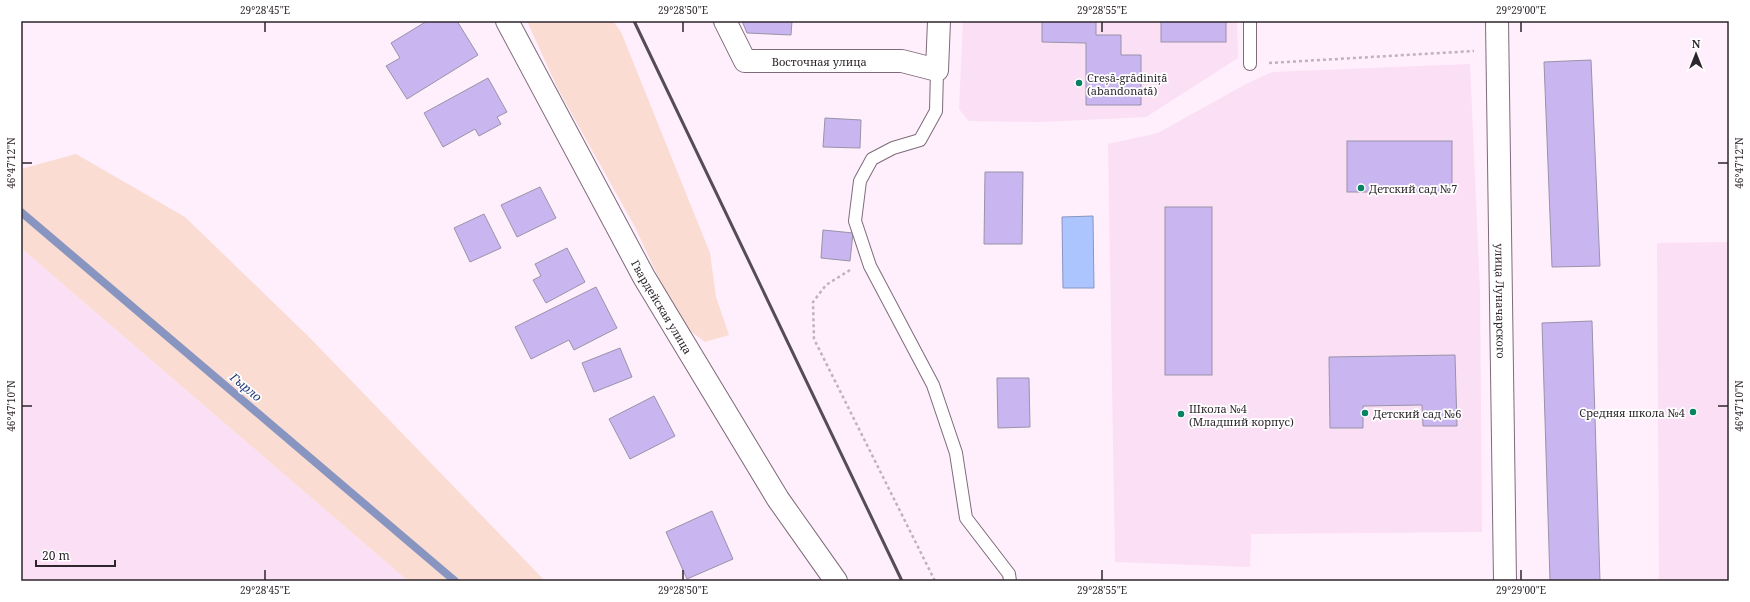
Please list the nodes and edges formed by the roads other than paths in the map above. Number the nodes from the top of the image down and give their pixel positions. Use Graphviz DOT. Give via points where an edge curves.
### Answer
graph roads {
  1 [pos="507,21"];
  2 [pos="725,21"];
  3 [pos="939,21"];
  4 [pos="1250,21"];
  5 [pos="1497,21"];
  6 [pos="1250,64"];
  7 [pos="937,70"];
  8 [pos="836,581"];
  9 [pos="1010,581"];
  10 [pos="1505,581"];
  1 -- 8 [label="street, Гвардейская улица" via="644,277 778,499"];
  2 -- 7 [label="street, Восточная улица" via="745,61 902,61"];
  3 -- 7 [label="street"];
  4 -- 6 [label="lane"];
  5 -- 10 [label="street, улица Луначарского"];
  7 -- 9 [label="lane" via="936,111 920,140 893,148 872,159 860,181 854,221 868,258 933,385 956,454 966,518 1009,574"];
}
